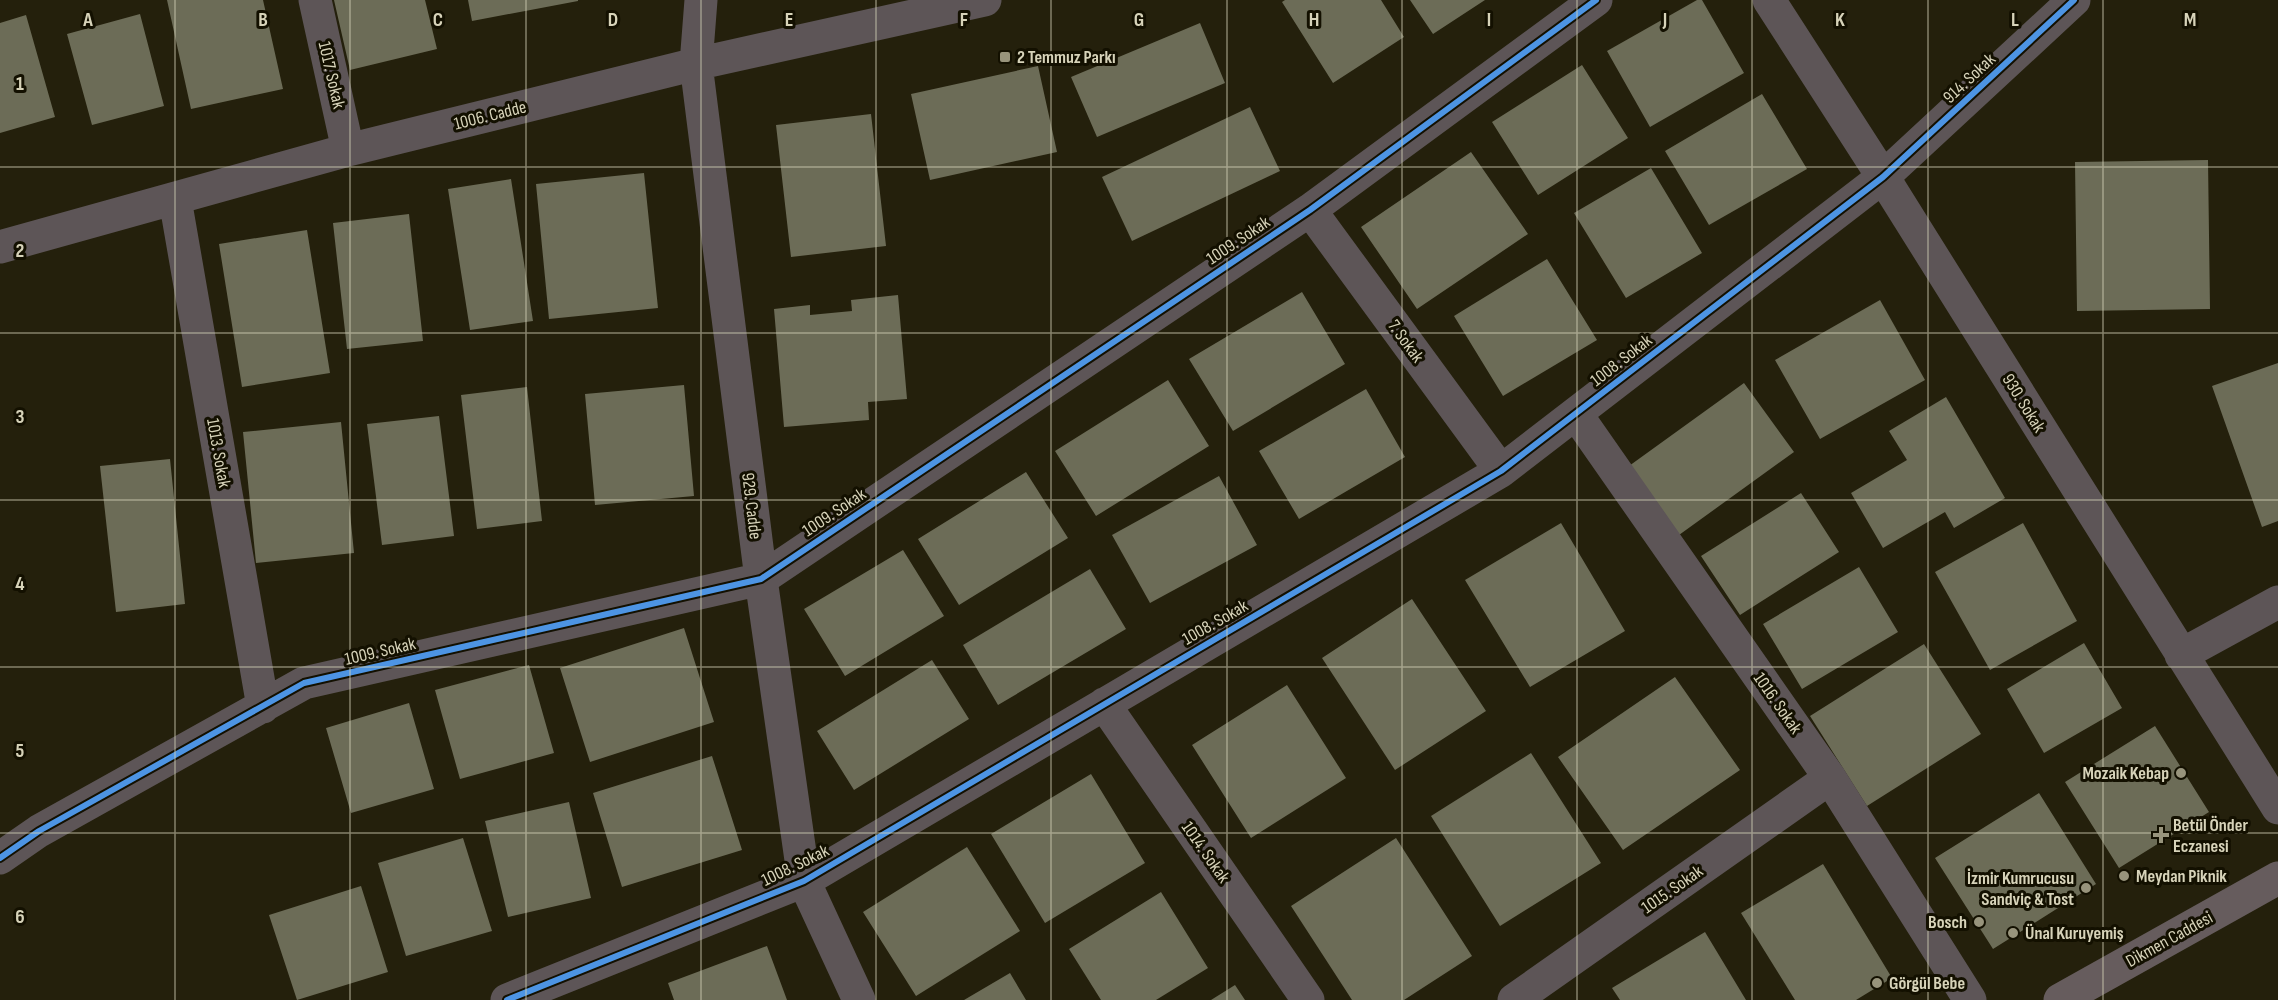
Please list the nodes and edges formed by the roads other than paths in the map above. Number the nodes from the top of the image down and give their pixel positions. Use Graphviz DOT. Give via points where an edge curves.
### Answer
graph roads {
  1 [pos="315,0"];
  2 [pos="701,0"];
  3 [pos="985,0"];
  4 [pos="1596,0"];
  5 [pos="1769,0"];
  6 [pos="2074,0"];
  7 [pos="696,64"];
  8 [pos="348,150"];
  9 [pos="1883,177"];
  10 [pos="175,199"];
  11 [pos="1310,210"];
  12 [pos="0,247"];
  13 [pos="1576,414"];
  14 [pos="1501,471"];
  15 [pos="761,579"];
  16 [pos="2278,602"];
  17 [pos="2181,655"];
  18 [pos="1104,704"];
  19 [pos="262,707"];
  20 [pos="1830,778"];
  21 [pos="2278,808"];
  22 [pos="0,858"];
  23 [pos="2278,878"];
  24 [pos="804,881"];
  25 [pos="507,1000"];
  26 [pos="860,1000"];
  27 [pos="1308,1000"];
  28 [pos="1514,1000"];
  29 [pos="1970,1000"];
  30 [pos="2060,1000"];
  1 -- 8 [label="street, 1017. Sokak"];
  2 -- 7 [label="street, 929. Cadde"];
  3 -- 7 [label="street, 1006. Cadde"];
  4 -- 11 [label="street, 1009. Sokak"];
  5 -- 9 [label="street, 930. Sokak"];
  6 -- 9 [label="street, 914. Sokak"];
  7 -- 8 [label="street, 1006. Cadde"];
  7 -- 15 [label="street, 929. Cadde"];
  8 -- 10 [label="street, 1006. Cadde"];
  9 -- 13 [label="street, 1008. Sokak"];
  9 -- 17 [label="street, 930. Sokak"];
  10 -- 12 [label="street, 1006. Cadde"];
  10 -- 19 [label="street, 1013. Sokak"];
  11 -- 14 [label="street, 7. Sokak"];
  11 -- 15 [label="street, 1009. Sokak"];
  13 -- 14 [label="street, 1008. Sokak"];
  13 -- 20 [label="street, 1016. Sokak"];
  14 -- 18 [label="street, 1008. Sokak"];
  15 -- 19 [label="street, 1009. Sokak" via="304,683"];
  15 -- 24 [label="street, 929. Cadde"];
  16 -- 17 [label="street"];
  17 -- 21 [label="street, 930. Sokak"];
  18 -- 24 [label="street, 1008. Sokak"];
  18 -- 27 [label="street, 1014. Sokak"];
  19 -- 22 [label="street, 1009. Sokak" via="39,831"];
  20 -- 28 [label="street, 1015. Sokak"];
  20 -- 29 [label="street, 1016. Sokak"];
  23 -- 30 [label="main road, Dikmen Caddesi"];
  24 -- 25 [label="street, 1008. Sokak"];
  24 -- 26 [label="street, 929. Cadde"];
}
